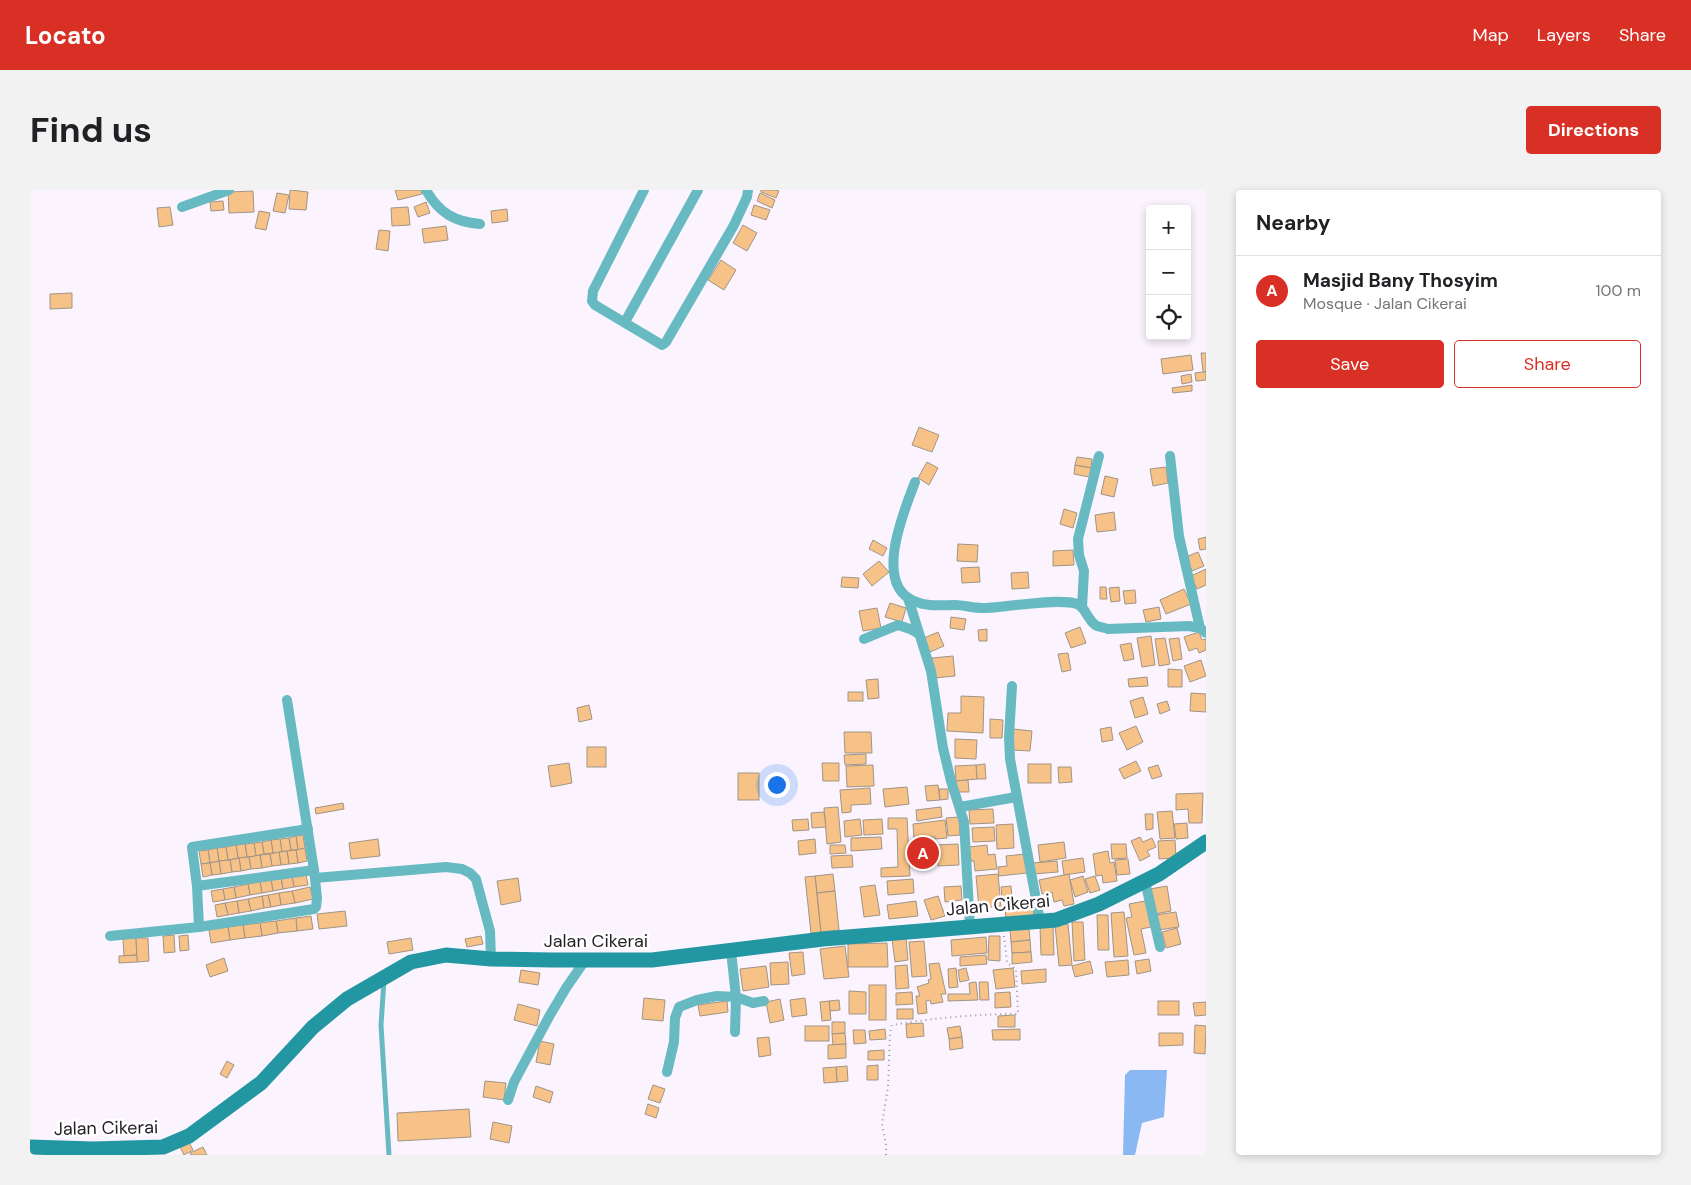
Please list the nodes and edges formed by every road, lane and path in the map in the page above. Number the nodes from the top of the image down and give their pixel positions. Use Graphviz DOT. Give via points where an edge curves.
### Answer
graph roads {
  1 [pos="229,190"];
  2 [pos="426,190"];
  3 [pos="644,190"];
  4 [pos="698,190"];
  5 [pos="748,190"];
  6 [pos="182,207"];
  7 [pos="480,224"];
  8 [pos="625,322"];
  9 [pos="1099,456"];
  10 [pos="1170,456"];
  11 [pos="914,482"];
  12 [pos="908,598"];
  13 [pos="1082,607"];
  14 [pos="1203,630"];
  15 [pos="919,634"];
  16 [pos="864,639"];
  17 [pos="1012,686"];
  18 [pos="288,700"];
  19 [pos="1016,797"];
  20 [pos="960,807"];
  21 [pos="308,829"];
  22 [pos="1206,842"];
  23 [pos="314,874"];
  24 [pos="1145,881"];
  25 [pos="197,886"];
  26 [pos="1040,921"];
  27 [pos="1003,924"];
  28 [pos="970,926"];
  29 [pos="199,927"];
  30 [pos="110,936"];
  31 [pos="1160,947"];
  32 [pos="731,951"];
  33 [pos="491,959"];
  34 [pos="586,960"];
  35 [pos="384,977"];
  36 [pos="736,997"];
  37 [pos="764,1001"];
  38 [pos="735,1032"];
  39 [pos="666,1072"];
  40 [pos="508,1100"];
  41 [pos="30,1147"];
  42 [pos="389,1155"];
  43 [pos="886,1155"];
  1 -- 6 [label="street"];
  2 -- 7 [label="street" via="451,217"];
  3 -- 8 [label="street" via="592,296 595,305"];
  4 -- 8 [label="street"];
  5 -- 8 [label="street" via="734,225 665,343 660,344"];
  9 -- 13 [label="street" via="1078,539 1084,571"];
  10 -- 14 [label="street" via="1179,536"];
  11 -- 12 [label="street" via="900,520 892,568 895,579"];
  12 -- 13 [label="street" via="937,606 981,608 1045,602"];
  12 -- 15 [label="street"];
  13 -- 14 [label="street" via="1091,621 1108,629 1189,626"];
  15 -- 16 [label="street" via="898,625"];
  15 -- 20 [label="street" via="931,671 943,748"];
  17 -- 19 [label="street" via="1009,737"];
  18 -- 21 [label="street"];
  19 -- 20 [label="street"];
  19 -- 26 [label="street"];
  20 -- 28 [label="street" via="966,836"];
  21 -- 23 [label="street"];
  21 -- 25 [label="street" via="192,847"];
  22 -- 24 [label="street, Jalan Cikerai"];
  23 -- 25 [label="street"];
  23 -- 29 [label="street" via="317,898 314,909"];
  23 -- 33 [label="street" via="446,867 470,872 480,889 490,931"];
  24 -- 26 [label="street, Jalan Cikerai" via="1099,904 1056,920"];
  24 -- 31 [label="street"];
  25 -- 29 [label="street"];
  26 -- 27 [label="street, Jalan Cikerai"];
  27 -- 28 [label="street, Jalan Cikerai"];
  27 -- 43 [label="path" via="1007,963 1016,969 1018,1014 930,1018 892,1025 882,1124"];
  28 -- 32 [label="street, Jalan Cikerai"];
  29 -- 30 [label="street"];
  32 -- 34 [label="street, Jalan Cikerai" via="652,960"];
  32 -- 36 [label="street"];
  33 -- 34 [label="street, Jalan Cikerai"];
  33 -- 35 [label="street, Jalan Cikerai" via="446,956 411,962"];
  34 -- 40 [label="street" via="550,1015 514,1082"];
  35 -- 41 [label="street, Jalan Cikerai" via="346,999 313,1026 261,1083 189,1136 163,1147"];
  35 -- 42 [label="lane" via="381,1025"];
  36 -- 37 [label="street" via="753,1003"];
  36 -- 38 [label="street"];
  36 -- 39 [label="street" via="709,997 679,1007"];
}
